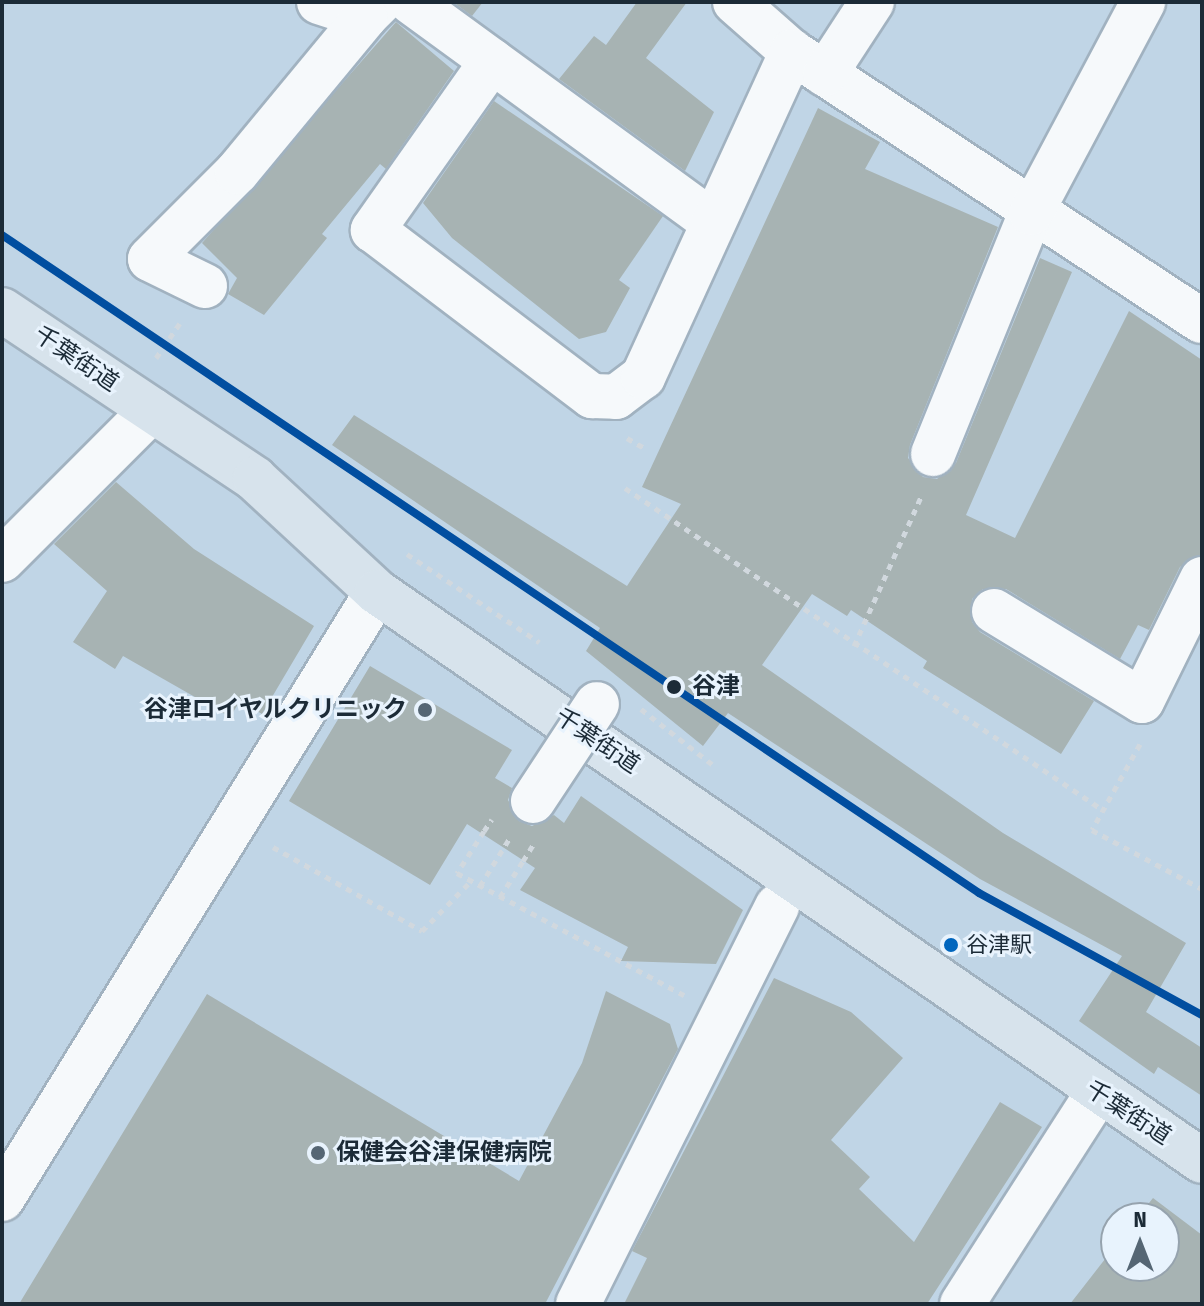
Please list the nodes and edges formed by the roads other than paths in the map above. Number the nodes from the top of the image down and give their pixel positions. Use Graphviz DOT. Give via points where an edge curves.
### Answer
graph roads {
  1 [pos="319,2"];
  2 [pos="411,2"];
  3 [pos="735,2"];
  4 [pos="872,2"];
  5 [pos="1143,2"];
  6 [pos="372,10"];
  7 [pos="492,61"];
  8 [pos="809,63"];
  9 [pos="1031,213"];
  10 [pos="713,222"];
  11 [pos="205,286"];
  12 [pos="2,310"];
  13 [pos="1202,321"];
  14 [pos="152,410"];
  15 [pos="933,454"];
  16 [pos="2,560"];
  17 [pos="1202,579"];
  18 [pos="377,592"];
  19 [pos="994,611"];
  20 [pos="614,702"];
  21 [pos="533,801"];
  22 [pos="777,906"];
  23 [pos="1097,1094"];
  24 [pos="1202,1161"];
  25 [pos="2,1199"];
  26 [pos="578,1304"];
  27 [pos="962,1304"];
  1 -- 6 [label="street"];
  2 -- 7 [label="street"];
  3 -- 8 [label="street"];
  4 -- 8 [label="street"];
  5 -- 9 [label="street"];
  6 -- 11 [label="street" via="237,172 150,259"];
  7 -- 10 [label="street"];
  7 -- 10 [label="street" via="373,230 592,396 616,397 643,377"];
  8 -- 9 [label="street"];
  8 -- 10 [label="street"];
  9 -- 13 [label="street"];
  9 -- 15 [label="street"];
  12 -- 14 [label="highway, 千葉街道"];
  14 -- 16 [label="street"];
  14 -- 18 [label="highway, 千葉街道" via="255,479"];
  17 -- 19 [label="street" via="1142,701"];
  18 -- 23 [label="highway, 千葉街道" via="794,873"];
  18 -- 25 [label="street"];
  20 -- 21 [label="street, bridge"];
  22 -- 26 [label="street"];
  23 -- 24 [label="highway, 千葉街道"];
  23 -- 27 [label="street"];
}
